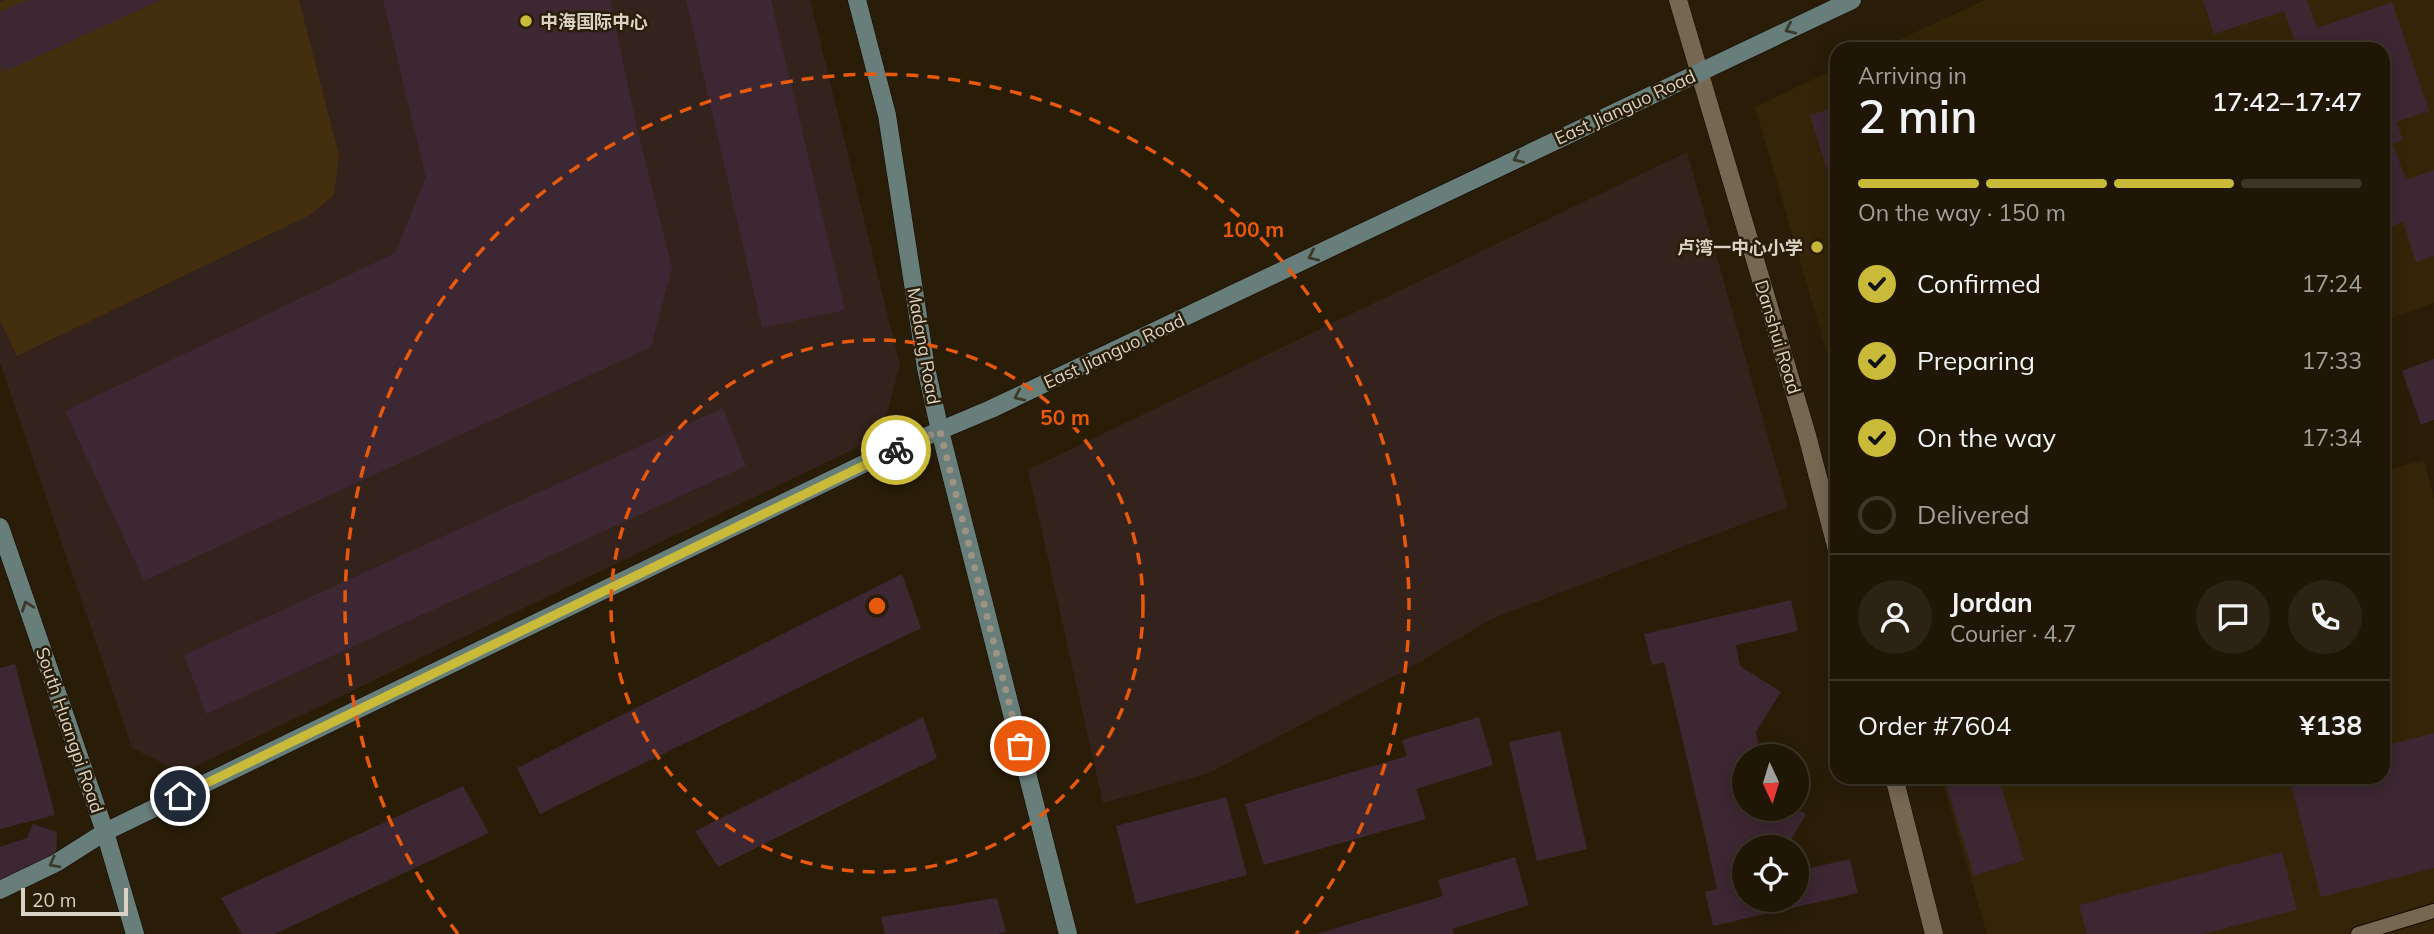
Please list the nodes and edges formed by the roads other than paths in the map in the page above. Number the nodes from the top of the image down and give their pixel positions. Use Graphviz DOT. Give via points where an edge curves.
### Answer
graph roads {
  1 [pos="857,0"];
  2 [pos="1678,0"];
  3 [pos="1852,0"];
  4 [pos="1699,72"];
  5 [pos="940,431"];
  6 [pos="1830,523"];
  7 [pos="0,527"];
  8 [pos="1896,784"];
  9 [pos="105,832"];
  10 [pos="0,890"];
  11 [pos="2434,911"];
  12 [pos="135,934"];
  13 [pos="1068,934"];
  14 [pos="1934,934"];
  15 [pos="2358,934"];
  1 -- 5 [label="street, Madang Road" via="887,115"];
  2 -- 4 [label="street, Danshui Road"];
  3 -- 4 [label="street, East Jianguo Road, one-way"];
  4 -- 5 [label="street, East Jianguo Road, one-way"];
  4 -- 6 [label="street, Danshui Road"];
  5 -- 9 [label="street, East Jianguo Road"];
  5 -- 13 [label="street, Madang Road"];
  9 -- 7 [label="street, South Huangpi Road, one-way"];
  8 -- 14 [label="street"];
  9 -- 10 [label="street, East Jianguo Road, one-way"];
  9 -- 12 [label="street, South Huangpi Road"];
  11 -- 15 [label="lane"];
}
